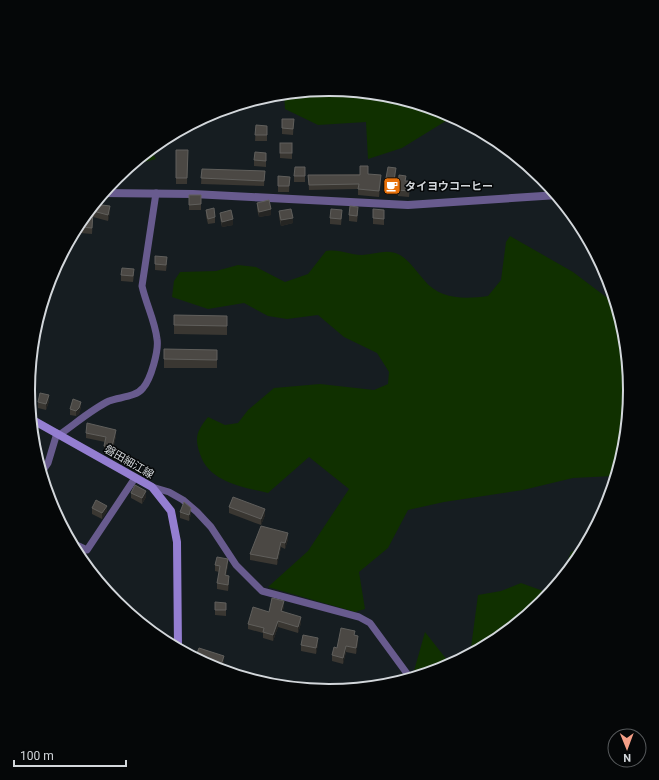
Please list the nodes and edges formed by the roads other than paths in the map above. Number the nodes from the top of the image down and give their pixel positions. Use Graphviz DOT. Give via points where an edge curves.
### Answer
graph roads {
  1 [pos="111,193"];
  2 [pos="156,193"];
  3 [pos="551,195"];
  4 [pos="37,422"];
  5 [pos="58,434"];
  6 [pos="45,466"];
  7 [pos="135,478"];
  8 [pos="152,487"];
  9 [pos="80,547"];
  10 [pos="178,642"];
  11 [pos="407,674"];
  1 -- 2 [label="street"];
  2 -- 3 [label="street" via="408,205"];
  2 -- 5 [label="street" via="142,286 158,341 156,356 148,377 143,388 135,394 108,401"];
  4 -- 5 [label="main road, 磐田細江線"];
  5 -- 6 [label="street"];
  5 -- 7 [label="main road, 磐田細江線"];
  7 -- 8 [label="main road, 磐田細江線"];
  7 -- 9 [label="street" via="87,550"];
  8 -- 10 [label="main road, 磐田細江線" via="171,511 177,542"];
  8 -- 11 [label="street" via="170,492 197,512 211,527 236,564 262,591 359,617 370,623"];
}
